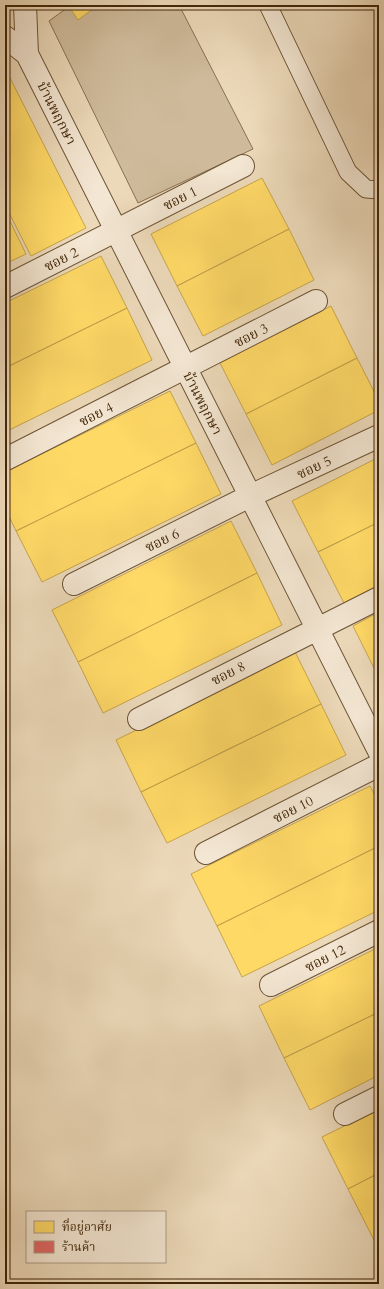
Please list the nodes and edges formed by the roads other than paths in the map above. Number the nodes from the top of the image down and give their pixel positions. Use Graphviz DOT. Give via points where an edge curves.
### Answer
graph roads {
  1 [pos="25,5"];
  2 [pos="268,5"];
  3 [pos="5,37"];
  4 [pos="27,54"];
  5 [pos="243,166"];
  6 [pos="379,190"];
  7 [pos="116,231"];
  8 [pos="5,287"];
  9 [pos="316,301"];
  10 [pos="186,368"];
  11 [pos="377,437"];
  12 [pos="6,460"];
  13 [pos="250,496"];
  14 [pos="74,584"];
  15 [pos="379,598"];
  16 [pos="317,628"];
  17 [pos="139,719"];
  18 [pos="379,751"];
  19 [pos="379,766"];
  20 [pos="206,853"];
  21 [pos="379,931"];
  22 [pos="271,985"];
  23 [pos="379,1097"];
  24 [pos="345,1114"];
  1 -- 4 [label="street, บ้านพฤกษา"];
  2 -- 6 [label="lane" via="348,172 366,189"];
  3 -- 4 [label="street, บ้านพฤกษา"];
  4 -- 7 [label="street, บ้านพฤกษา"];
  5 -- 7 [label="street, ซอย 1"];
  7 -- 8 [label="street, ซอย 2"];
  7 -- 10 [label="street, บ้านพฤกษา"];
  9 -- 10 [label="street, ซอย 3"];
  10 -- 12 [label="street, ซอย 4"];
  10 -- 13 [label="street, บ้านพฤกษา"];
  11 -- 13 [label="street, ซอย 5"];
  13 -- 14 [label="street, ซอย 6"];
  13 -- 16 [label="street, บ้านพฤกษา"];
  15 -- 16 [label="street, ซอย 8"];
  16 -- 17 [label="street, ซอย 8"];
  16 -- 18 [label="street, บ้านพฤกษา"];
  19 -- 20 [label="street, ซอย 10"];
  21 -- 22 [label="street, ซอย 12"];
  23 -- 24 [label="street"];
}
